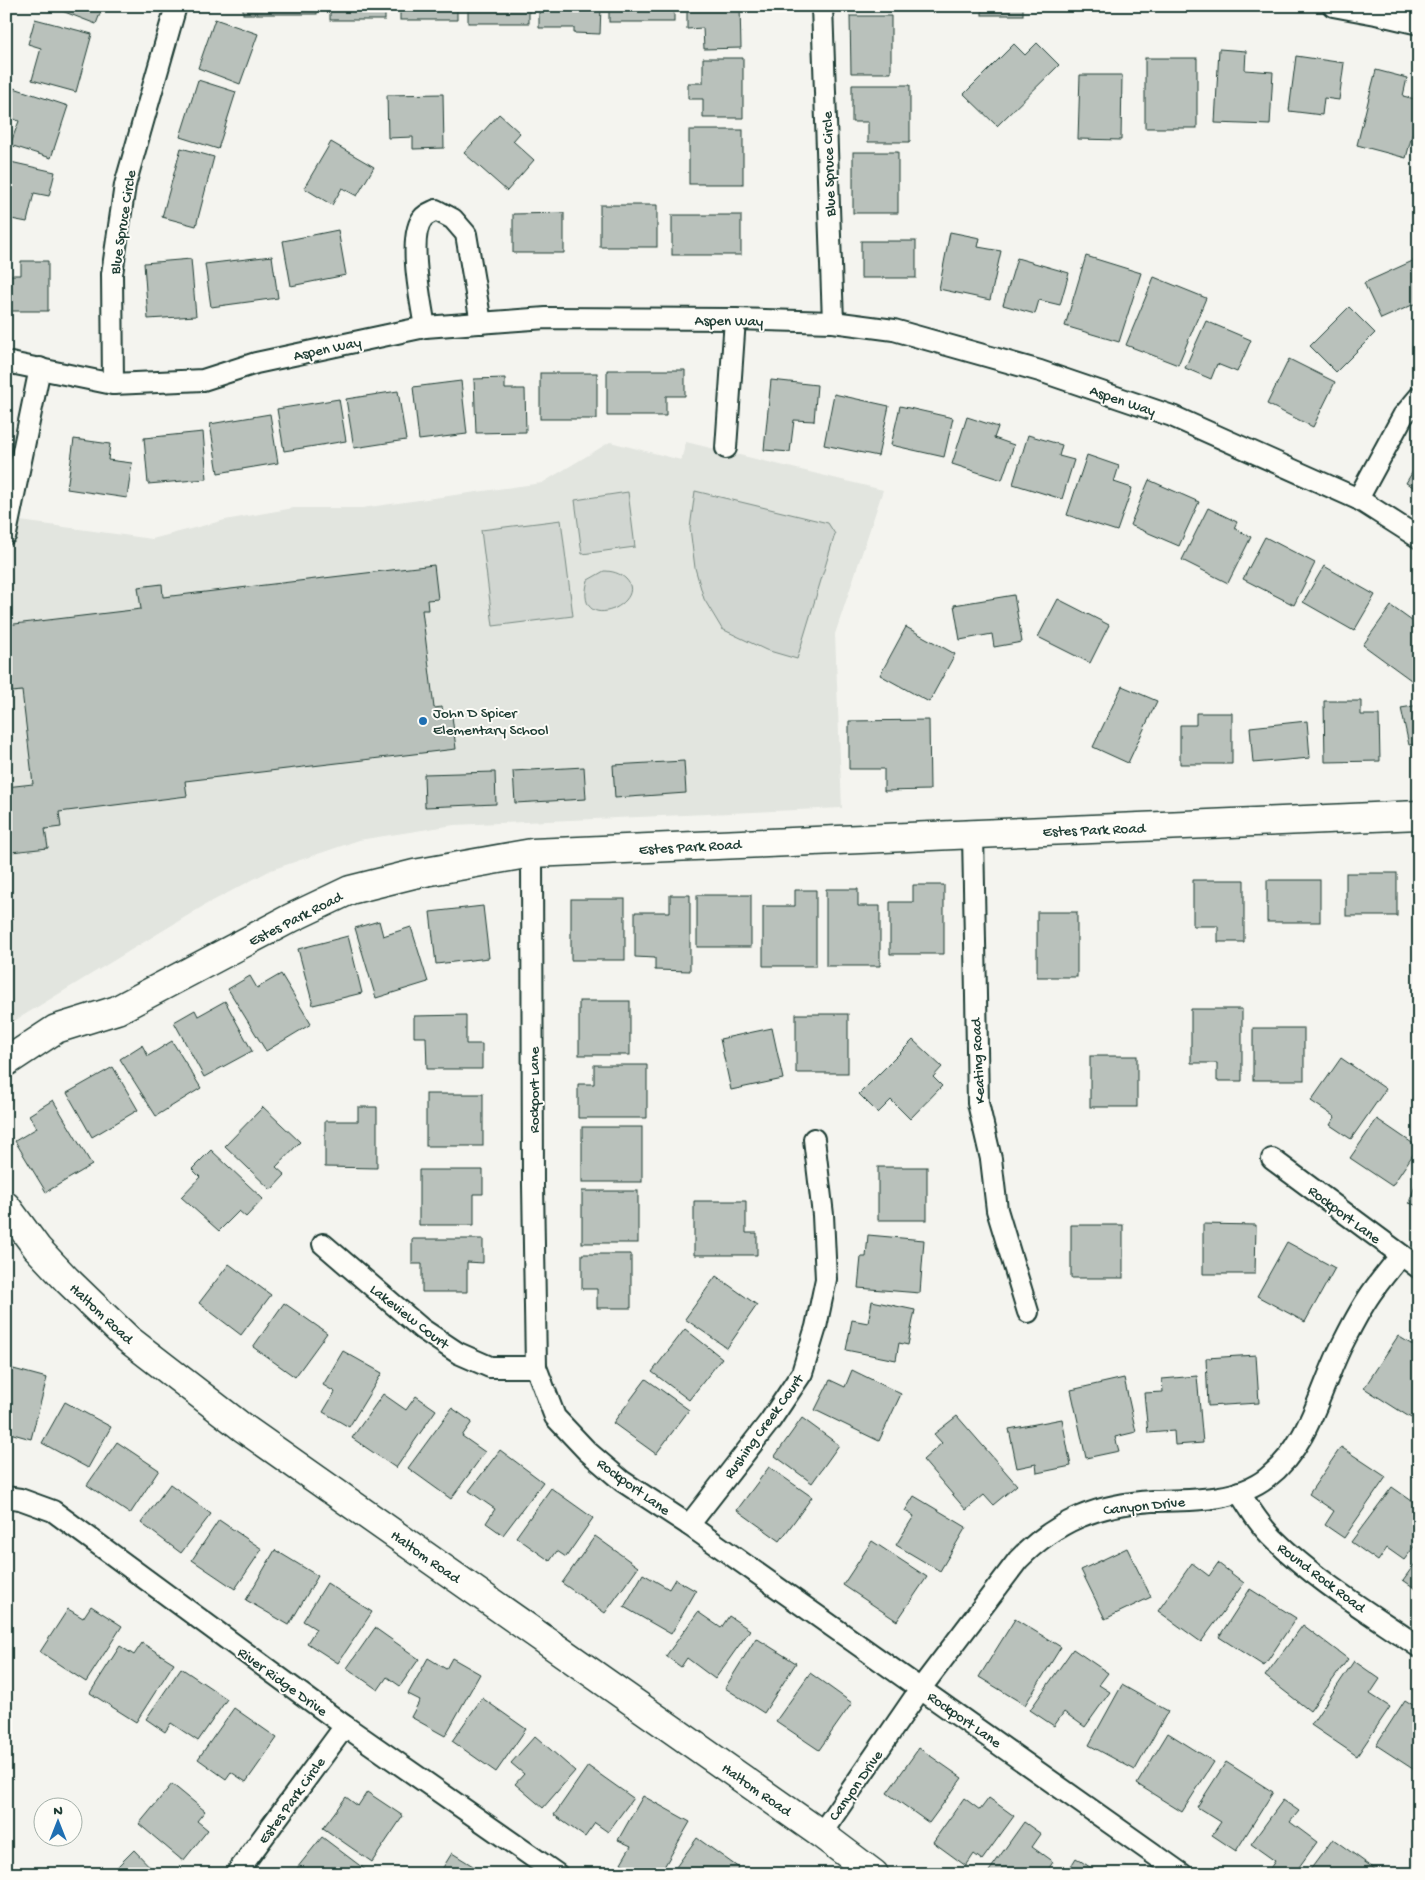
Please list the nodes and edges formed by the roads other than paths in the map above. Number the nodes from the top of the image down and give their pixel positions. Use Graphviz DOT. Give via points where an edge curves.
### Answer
graph roads {
  1 [pos="176,6"];
  2 [pos="822,6"];
  3 [pos="1333,6"];
  4 [pos="1419,24"];
  5 [pos="735,319"];
  6 [pos="833,322"];
  7 [pos="481,323"];
  8 [pos="425,327"];
  9 [pos="6,362"];
  10 [pos="40,368"];
  11 [pos="113,384"];
  12 [pos="1419,397"];
  13 [pos="726,448"];
  14 [pos="1358,499"];
  15 [pos="6,534"];
  16 [pos="1419,538"];
  17 [pos="1419,815"];
  18 [pos="974,834"];
  19 [pos="532,853"];
  20 [pos="6,1062"];
  21 [pos="814,1139"];
  22 [pos="1272,1159"];
  23 [pos="6,1206"];
  24 [pos="323,1244"];
  25 [pos="1401,1256"];
  26 [pos="1419,1268"];
  27 [pos="1028,1312"];
  28 [pos="536,1367"];
  29 [pos="1240,1492"];
  30 [pos="6,1497"];
  31 [pos="689,1525"];
  32 [pos="1419,1647"];
  33 [pos="921,1688"];
  34 [pos="345,1726"];
  35 [pos="821,1834"];
  36 [pos="236,1874"];
  37 [pos="556,1874"];
  38 [pos="874,1874"];
  39 [pos="1182,1874"];
  1 -- 11 [label="street, Blue Spruce Circle" via="125,185 112,274"];
  2 -- 6 [label="street, Blue Spruce Circle"];
  3 -- 4 [label="street"];
  5 -- 6 [label="street, Aspen Way"];
  5 -- 7 [label="street, Aspen Way" via="546,318"];
  5 -- 13 [label="street"];
  6 -- 14 [label="street, Aspen Way" via="894,330 1040,371 1172,416"];
  7 -- 8 [label="street, Aspen Way"];
  7 -- 8 [label="street" via="466,234 453,219 436,210 423,217 416,230 414,249"];
  8 -- 11 [label="street, Aspen Way" via="256,364 203,380"];
  9 -- 10 [label="street, Aspen Way"];
  10 -- 11 [label="street, Aspen Way"];
  10 -- 15 [label="street"];
  12 -- 14 [label="street" via="1403,416"];
  14 -- 16 [label="street, Aspen Way"];
  17 -- 18 [label="street, Estes Park Road"];
  18 -- 19 [label="street, Estes Park Road"];
  18 -- 27 [label="street, Keating Road" via="978,1103 991,1159 997,1210"];
  19 -- 20 [label="street, Estes Park Road" via="414,874 350,890 117,1010 56,1029"];
  19 -- 28 [label="street, Rockport Lane"];
  21 -- 31 [label="street, Rushing Creek Court" via="826,1279 802,1373 770,1421"];
  22 -- 25 [label="street, Rockport Lane"];
  23 -- 35 [label="street, Haltom Road" via="37,1248 128,1339 242,1427"];
  24 -- 28 [label="street, Lakeview Court" via="422,1329 458,1353 490,1367"];
  25 -- 26 [label="street, Rockport Lane"];
  25 -- 29 [label="street, Canyon Drive" via="1374,1289 1348,1334 1310,1422 1291,1453 1266,1478"];
  28 -- 31 [label="street, Rockport Lane" via="555,1417 587,1452 622,1481"];
  29 -- 32 [label="street, Round Rock Road" via="1272,1538 1303,1566"];
  29 -- 33 [label="street, Canyon Drive" via="1186,1501 1121,1504 1078,1516 1054,1529 1018,1560"];
  30 -- 34 [label="street, River Ridge Drive" via="53,1511"];
  31 -- 33 [label="street, Rockport Lane"];
  33 -- 35 [label="street, Canyon Drive"];
  33 -- 39 [label="street, Rockport Lane"];
  34 -- 36 [label="street, Estes Park Circle"];
  34 -- 37 [label="street, River Ridge Drive"];
  35 -- 38 [label="street, Haltom Road"];
}
